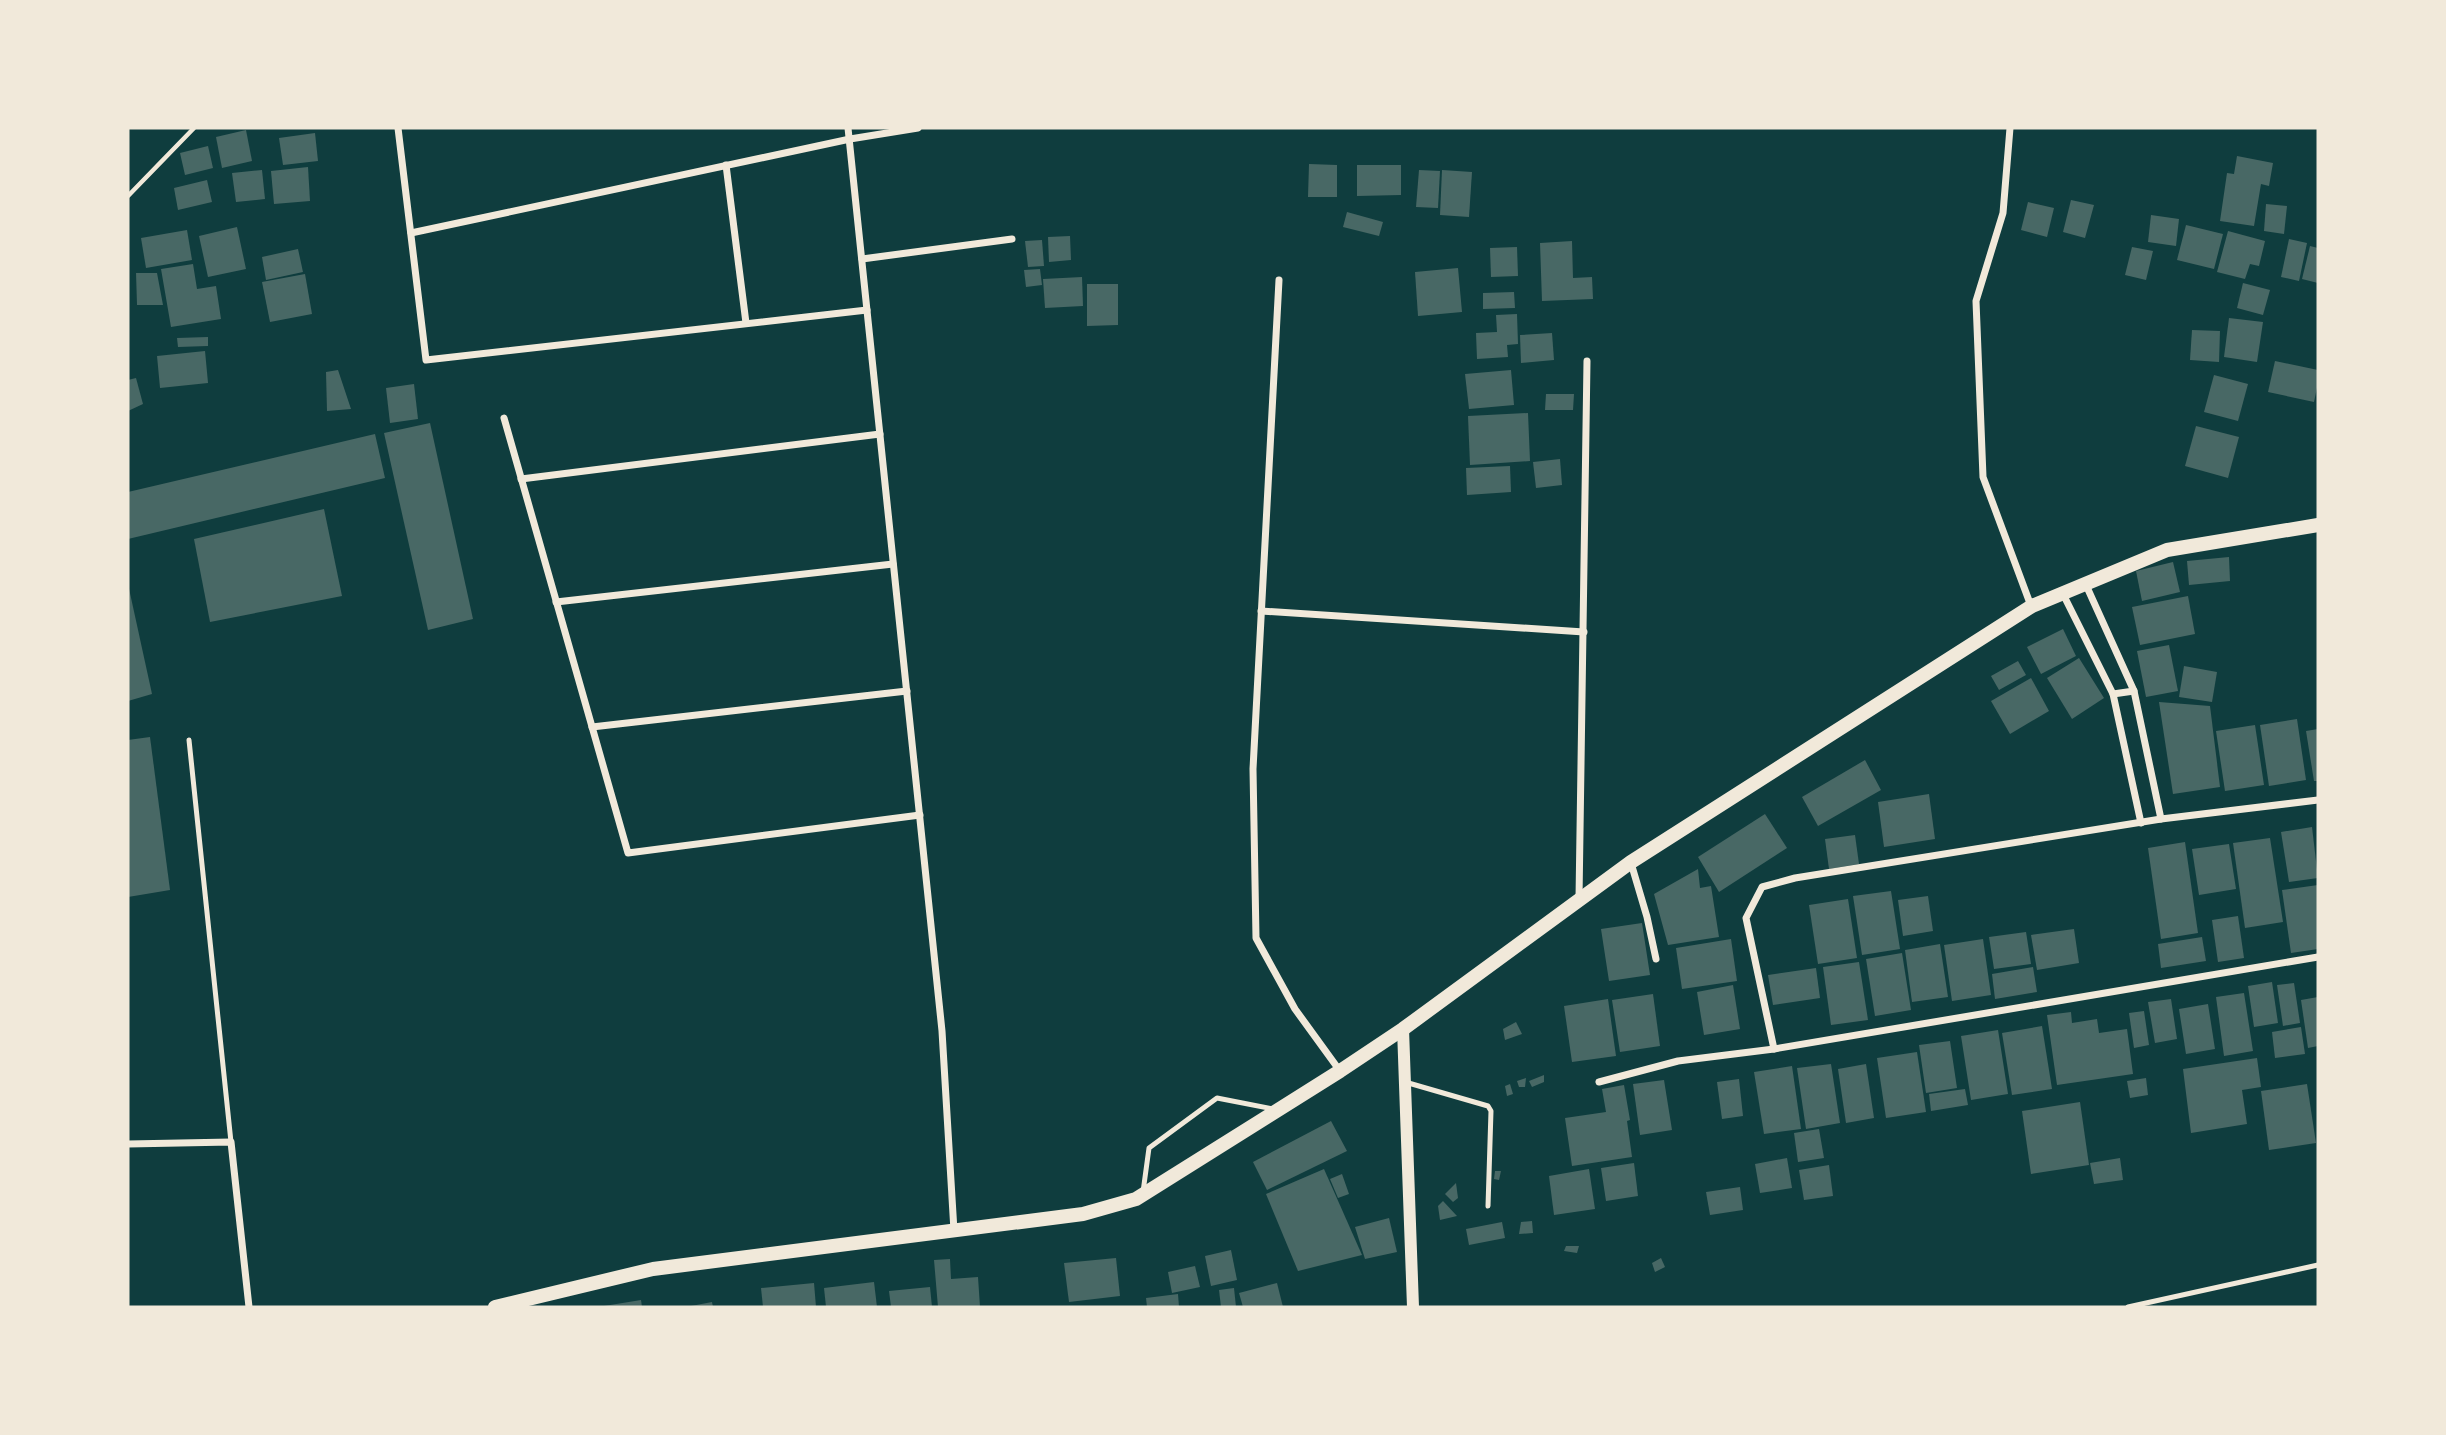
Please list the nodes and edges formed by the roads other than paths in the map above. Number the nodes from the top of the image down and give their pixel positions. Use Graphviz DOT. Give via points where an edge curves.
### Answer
graph roads {
  1 [pos="398,128"];
  2 [pos="848,128"];
  3 [pos="918,128"];
  4 [pos="2010,128"];
  5 [pos="849,139"];
  6 [pos="726,165"];
  7 [pos="411,233"];
  8 [pos="1012,239"];
  9 [pos="862,259"];
  10 [pos="1279,280"];
  11 [pos="867,310"];
  12 [pos="746,323"];
  13 [pos="1587,361"];
  14 [pos="504,418"];
  15 [pos="880,434"];
  16 [pos="521,479"];
  17 [pos="2318,525"];
  18 [pos="893,564"];
  19 [pos="2086,585"];
  20 [pos="2063,594"];
  21 [pos="556,602"];
  22 [pos="2032,606"];
  23 [pos="1261,611"];
  24 [pos="1584,632"];
  25 [pos="907,691"];
  26 [pos="2134,691"];
  27 [pos="2113,694"];
  28 [pos="592,727"];
  29 [pos="188,740"];
  30 [pos="2318,800"];
  31 [pos="920,815"];
  32 [pos="2161,820"];
  33 [pos="2141,823"];
  34 [pos="1631,862"];
  35 [pos="1579,900"];
  36 [pos="2318,957"];
  37 [pos="1656,959"];
  38 [pos="1404,1029"];
  39 [pos="1774,1049"];
  40 [pos="1340,1071"];
  41 [pos="1405,1082"];
  42 [pos="1599,1082"];
  43 [pos="1276,1110"];
  44 [pos="231,1142"];
  45 [pos="128,1144"];
  46 [pos="1143,1195"];
  47 [pos="1488,1206"];
  48 [pos="954,1231"];
  49 [pos="2318,1265"];
  50 [pos="250,1307"];
  51 [pos="495,1307"];
  52 [pos="1413,1307"];
  53 [pos="2128,1307"];
  1 -- 7 [label="street"];
  2 -- 5 [label="street"];
  3 -- 5 [label="street"];
  4 -- 22 [label="street" via="2003,213 1976,301 1983,477"];
  5 -- 6 [label="street"];
  5 -- 9 [label="street"];
  6 -- 7 [label="street"];
  6 -- 12 [label="street"];
  7 -- 12 [label="street" via="426,360"];
  8 -- 9 [label="street"];
  9 -- 11 [label="street"];
  10 -- 23 [label="street"];
  11 -- 12 [label="street"];
  11 -- 15 [label="street"];
  13 -- 24 [label="street"];
  14 -- 16 [label="street"];
  15 -- 16 [label="street"];
  15 -- 18 [label="street"];
  16 -- 21 [label="street"];
  17 -- 19 [label="main road" via="2168,550"];
  18 -- 21 [label="street"];
  18 -- 25 [label="street"];
  19 -- 20 [label="main road"];
  19 -- 26 [label="street"];
  20 -- 22 [label="main road"];
  20 -- 27 [label="street"];
  21 -- 28 [label="street"];
  22 -- 34 [label="main road"];
  23 -- 24 [label="street"];
  23 -- 40 [label="street" via="1253,769 1256,938 1295,1009"];
  24 -- 35 [label="street"];
  25 -- 28 [label="street"];
  25 -- 31 [label="street"];
  26 -- 27 [label="street"];
  26 -- 32 [label="street"];
  27 -- 33 [label="street"];
  28 -- 31 [label="street" via="628,853"];
  29 -- 44 [label="lane"];
  30 -- 32 [label="street"];
  31 -- 48 [label="street" via="942,1031"];
  32 -- 33 [label="street"];
  33 -- 39 [label="street" via="1762,887 1746,918"];
  34 -- 35 [label="main road"];
  34 -- 37 [label="street"];
  35 -- 38 [label="main road"];
  36 -- 39 [label="street"];
  38 -- 40 [label="main road"];
  38 -- 41 [label="street"];
  39 -- 42 [label="street" via="1678,1061"];
  40 -- 43 [label="main road"];
  41 -- 47 [label="lane" via="1488,1106"];
  41 -- 52 [label="street"];
  43 -- 46 [label="main road"];
  43 -- 46 [label="lane" via="1217,1098 1149,1148"];
  44 -- 45 [label="street"];
  44 -- 50 [label="street"];
  46 -- 48 [label="main road" via="1083,1214"];
  48 -- 51 [label="main road" via="653,1269"];
  49 -- 53 [label="lane"];
}
